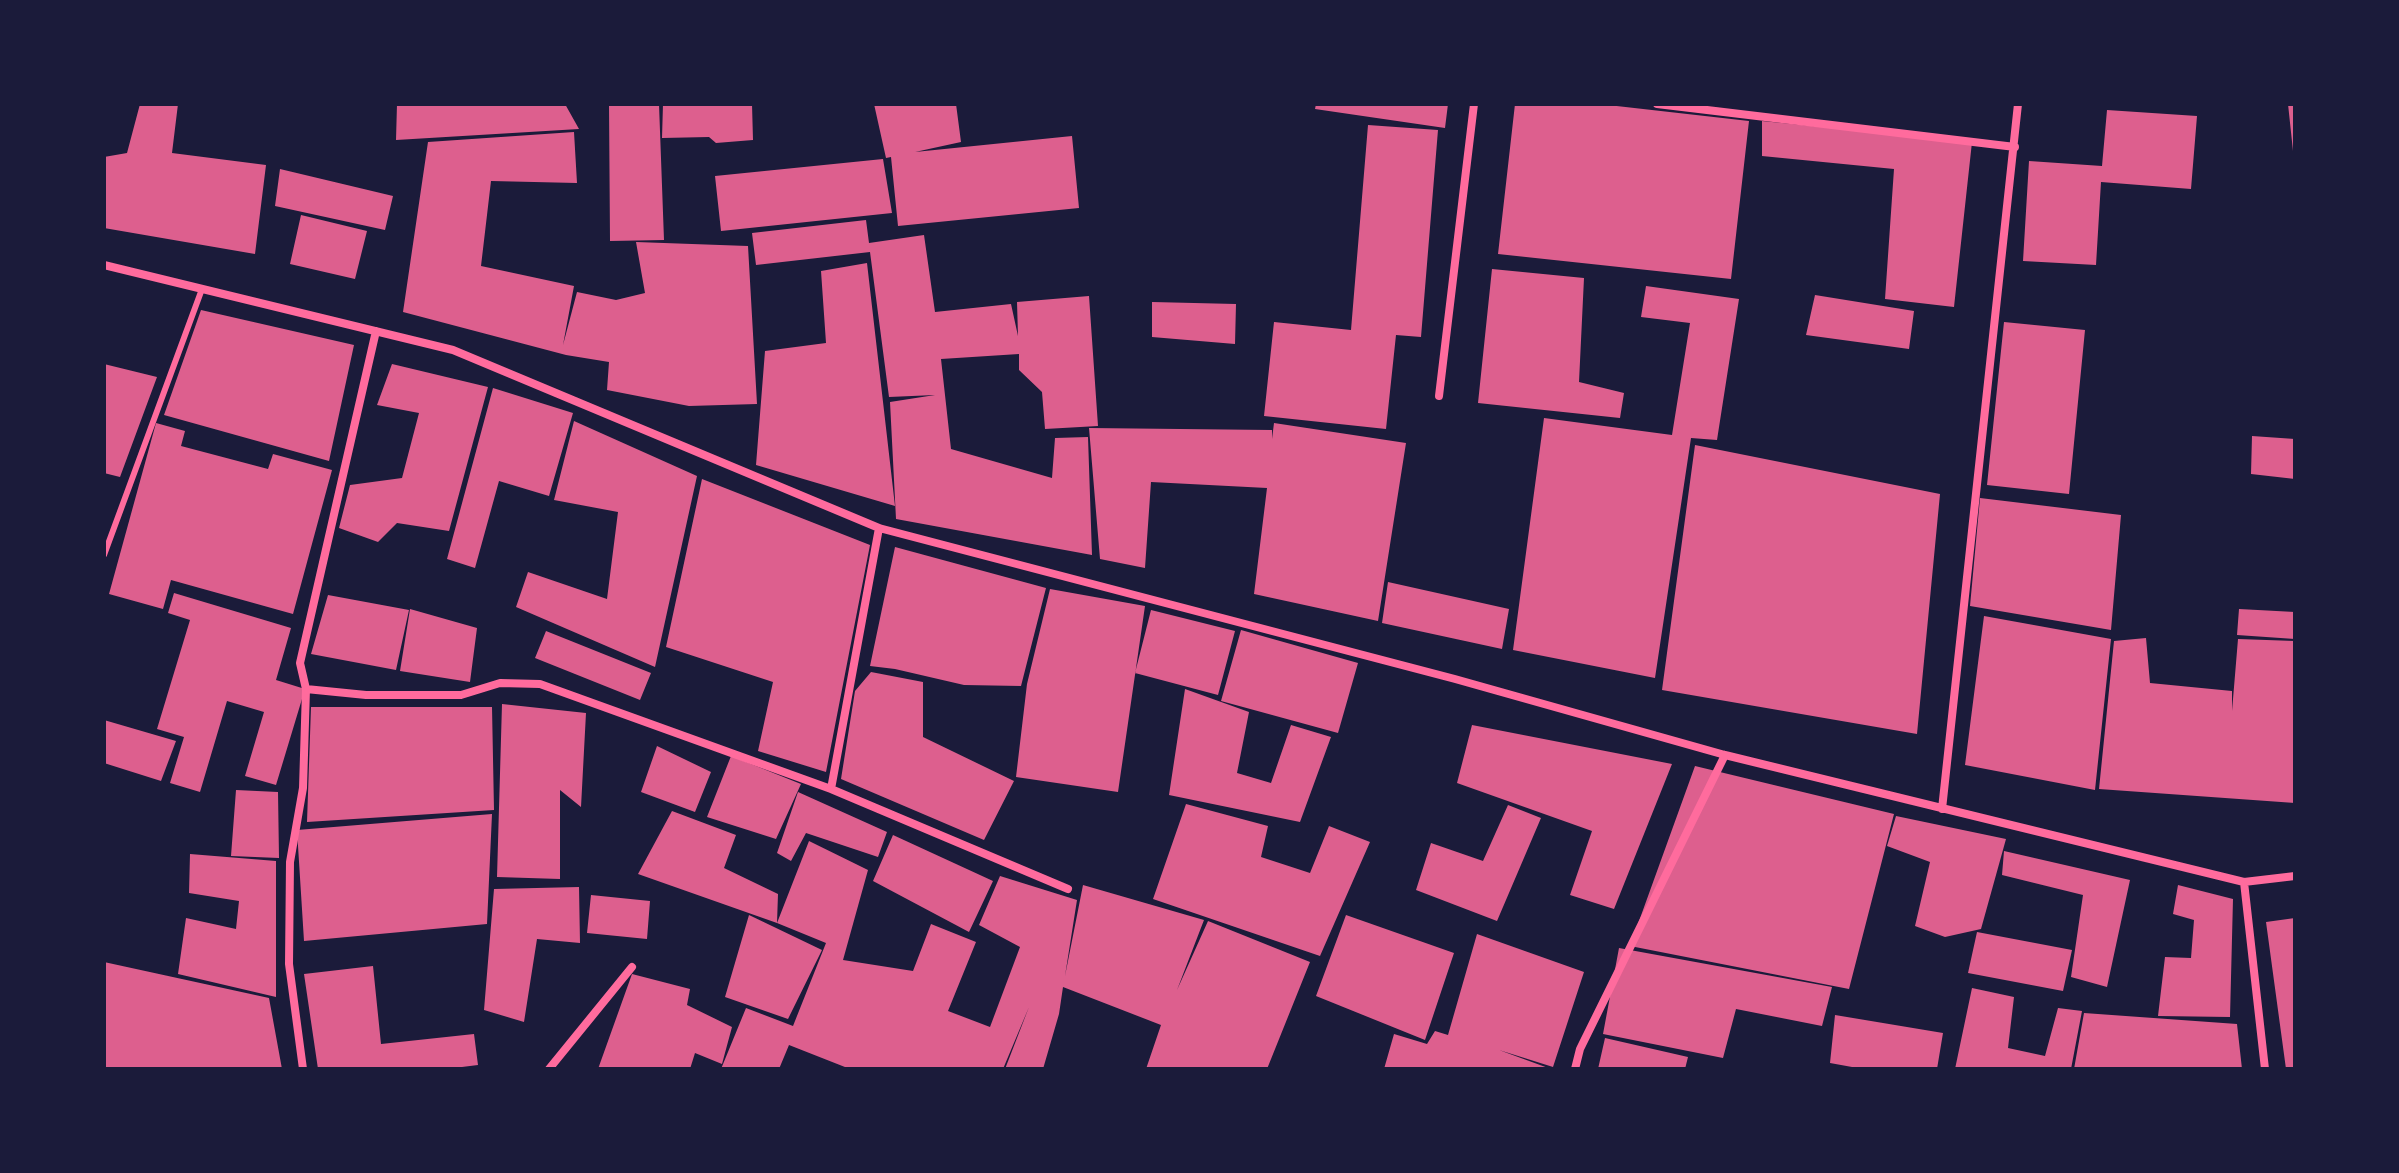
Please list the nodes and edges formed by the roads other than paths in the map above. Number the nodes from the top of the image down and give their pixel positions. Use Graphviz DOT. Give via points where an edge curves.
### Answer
graph roads {
  1 [pos="1474,104"];
  2 [pos="1657,104"];
  3 [pos="2018,104"];
  4 [pos="2015,147"];
  5 [pos="104,265"];
  6 [pos="202,289"];
  7 [pos="376,331"];
  8 [pos="1439,396"];
  9 [pos="879,528"];
  10 [pos="104,555"];
  11 [pos="306,689"];
  12 [pos="1725,755"];
  13 [pos="831,789"];
  14 [pos="1942,809"];
  15 [pos="2295,876"];
  16 [pos="2244,882"];
  17 [pos="1068,889"];
  18 [pos="632,967"];
  19 [pos="303,1069"];
  20 [pos="549,1069"];
  21 [pos="1575,1069"];
  22 [pos="2265,1069"];
  1 -- 8 [label="street"];
  2 -- 4 [label="street"];
  3 -- 4 [label="street"];
  4 -- 14 [label="street"];
  5 -- 6 [label="street"];
  6 -- 7 [label="street"];
  6 -- 10 [label="lane"];
  7 -- 9 [label="street" via="453,350"];
  7 -- 11 [label="street" via="300,663"];
  9 -- 12 [label="street"];
  9 -- 13 [label="street"];
  11 -- 13 [label="street" via="461,695 500,683 540,684"];
  11 -- 19 [label="street" via="303,788 290,862 289,964"];
  12 -- 14 [label="street"];
  12 -- 21 [label="street" via="1580,1049"];
  13 -- 17 [label="street"];
  14 -- 16 [label="street"];
  15 -- 16 [label="street"];
  16 -- 22 [label="street"];
  18 -- 20 [label="street"];
}
